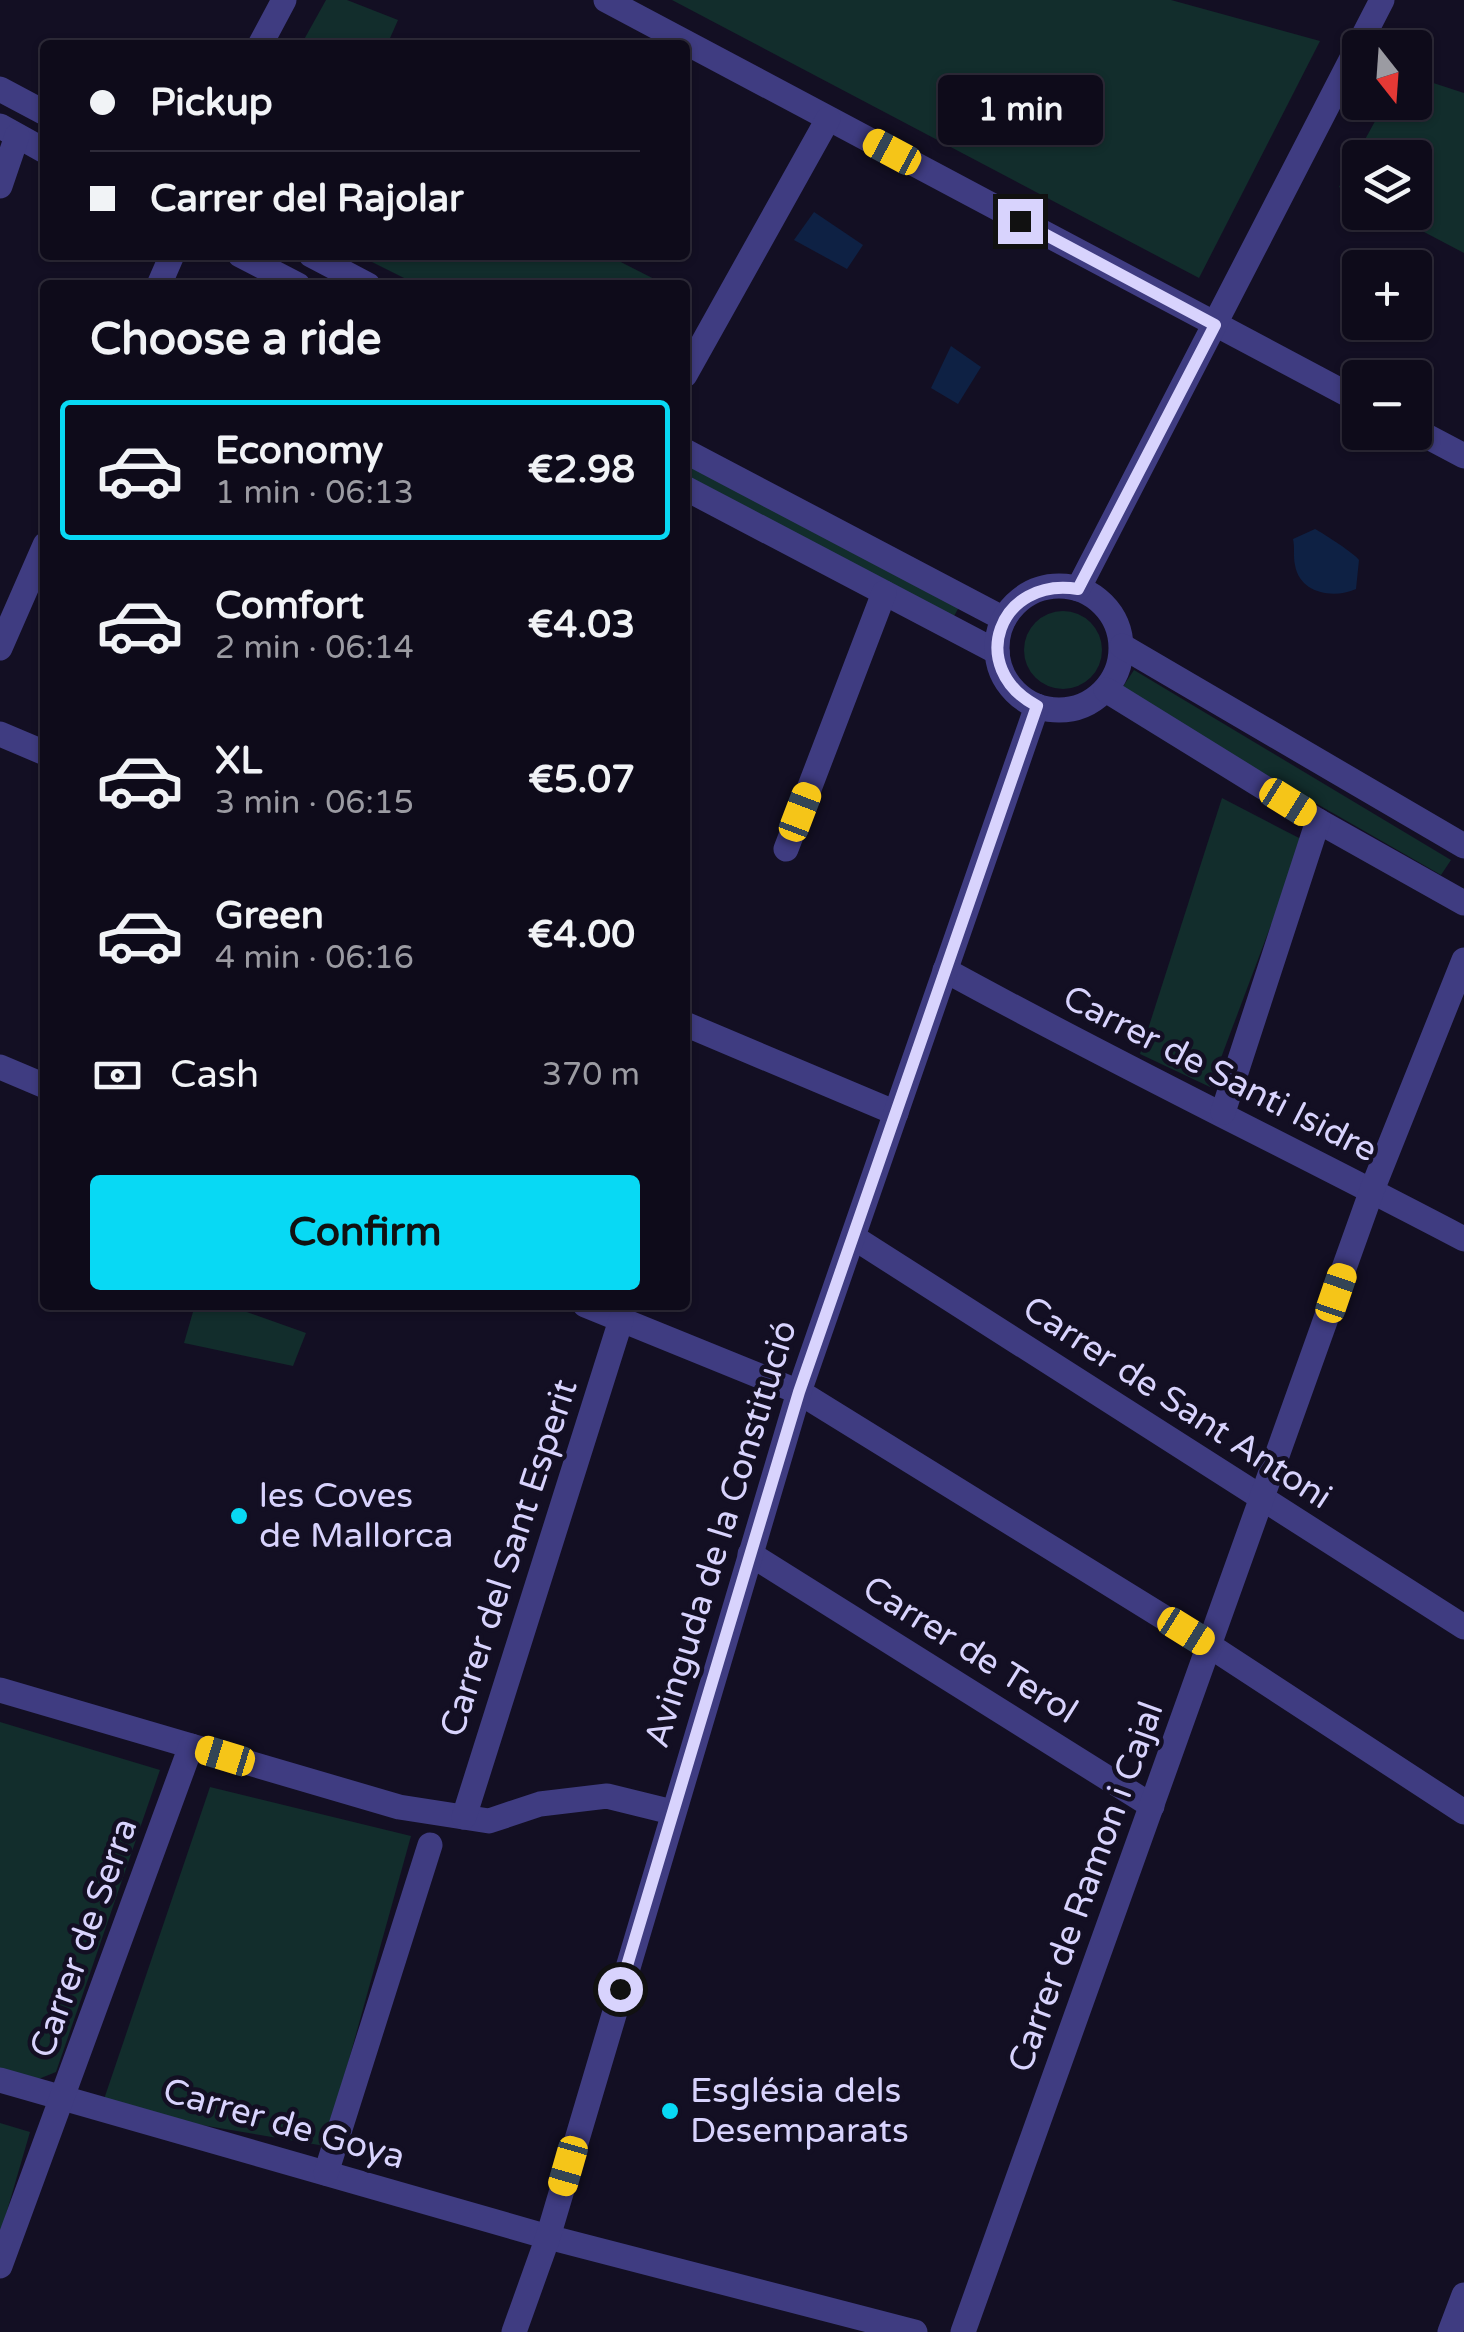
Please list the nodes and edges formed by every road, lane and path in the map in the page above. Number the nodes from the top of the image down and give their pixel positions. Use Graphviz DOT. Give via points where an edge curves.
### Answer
graph roads {
  1 [pos="284,0"];
  2 [pos="606,0"];
  3 [pos="1382,0"];
  4 [pos="263,40"];
  5 [pos="681,40"];
  6 [pos="690,45"];
  7 [pos="0,89"];
  8 [pos="40,110"];
  9 [pos="828,118"];
  10 [pos="9,131"];
  11 [pos="40,148"];
  12 [pos="0,186"];
  13 [pos="250,260"];
  14 [pos="320,260"];
  15 [pos="288,280"];
  16 [pos="358,280"];
  17 [pos="1215,325"];
  18 [pos="690,366"];
  19 [pos="1342,392"];
  20 [pos="1432,439"];
  21 [pos="690,454"];
  22 [pos="1464,456"];
  23 [pos="690,491"];
  24 [pos="40,556"];
  25 [pos="1078,589"];
  26 [pos="884,593"];
  27 [pos="1004,618"];
  28 [pos="1122,646"];
  29 [pos="0,648"];
  30 [pos="997,652"];
  31 [pos="1106,690"];
  32 [pos="1037,706"];
  33 [pos="0,734"];
  34 [pos="40,751"];
  35 [pos="1318,821"];
  36 [pos="1464,846"];
  37 [pos="786,848"];
  38 [pos="1464,903"];
  39 [pos="1464,960"];
  40 [pos="945,970"];
  41 [pos="690,1026"];
  42 [pos="0,1068"];
  43 [pos="40,1084"];
  44 [pos="1223,1112"];
  45 [pos="896,1114"];
  46 [pos="1372,1190"];
  47 [pos="852,1237"];
  48 [pos="1464,1239"];
  49 [pos="597,1310"];
  50 [pos="622,1320"];
  51 [pos="799,1392"];
  52 [pos="1263,1499"];
  53 [pos="750,1554"];
  54 [pos="1464,1627"];
  55 [pos="1210,1646"];
  56 [pos="0,1690"];
  57 [pos="191,1746"];
  58 [pos="1152,1806"];
  59 [pos="672,1812"];
  60 [pos="1464,1812"];
  61 [pos="464,1817"];
  62 [pos="430,1845"];
  63 [pos="0,2080"];
  64 [pos="64,2098"];
  65 [pos="326,2173"];
  66 [pos="548,2237"];
  67 [pos="0,2266"];
  68 [pos="1464,2295"];
  69 [pos="514,2332"];
  70 [pos="914,2332"];
  71 [pos="963,2332"];
  72 [pos="1450,2332"];
  1 -- 4 [label="street"];
  2 -- 5 [label="street"];
  3 -- 17 [label="street"];
  6 -- 9 [label="street"];
  7 -- 8 [label="street"];
  9 -- 17 [label="street"];
  9 -- 18 [label="street"];
  10 -- 11 [label="street"];
  10 -- 12 [label="street"];
  13 -- 15 [label="street"];
  14 -- 16 [label="street"];
  17 -- 19 [label="street"];
  17 -- 25 [label="street"];
  20 -- 22 [label="street"];
  21 -- 27 [label="street"];
  23 -- 26 [label="street"];
  24 -- 29 [label="street"];
  25 -- 27 [label="street" via="1028,594"];
  25 -- 28 [label="street" via="1109,610"];
  26 -- 30 [label="street"];
  26 -- 37 [label="street"];
  27 -- 30 [label="street"];
  28 -- 31 [label="street"];
  28 -- 36 [label="street"];
  30 -- 32 [label="street" via="1009,685"];
  31 -- 32 [label="street" via="1074,708"];
  31 -- 35 [label="street"];
  32 -- 40 [label="street, Avinguda de la Constitució"];
  33 -- 34 [label="street"];
  35 -- 38 [label="street"];
  35 -- 44 [label="street"];
  39 -- 46 [label="street, Carrer de Ramon i Cajal"];
  40 -- 44 [label="street, Carrer de Santi Isidre" via="1126,1070"];
  40 -- 45 [label="street, Avinguda de la Constitució"];
  41 -- 45 [label="street"];
  42 -- 43 [label="street"];
  44 -- 46 [label="street, Carrer de Santi Isidre"];
  45 -- 47 [label="street, Avinguda de la Constitució"];
  46 -- 48 [label="street, Carrer de Santi Isidre"];
  46 -- 52 [label="street, Carrer de Ramon i Cajal"];
  47 -- 51 [label="street, Avinguda de la Constitució"];
  47 -- 52 [label="street, Carrer de Sant Antoni"];
  49 -- 50 [label="street"];
  50 -- 51 [label="street"];
  50 -- 61 [label="street, Carrer del Sant Esperit"];
  51 -- 53 [label="street, Avinguda de la Constitució"];
  51 -- 55 [label="street"];
  52 -- 54 [label="street, Carrer de Sant Antoni"];
  52 -- 55 [label="street, Carrer de Ramon i Cajal"];
  53 -- 58 [label="street, Carrer de Terol"];
  53 -- 59 [label="street, Avinguda de la Constitució"];
  55 -- 58 [label="street, Carrer de Ramon i Cajal"];
  55 -- 60 [label="street"];
  56 -- 57 [label="street"];
  57 -- 61 [label="street" via="398,1808"];
  57 -- 64 [label="street, Carrer de Serra"];
  58 -- 71 [label="street, Carrer de Ramon i Cajal"];
  59 -- 61 [label="street" via="607,1796 540,1804 489,1821"];
  59 -- 66 [label="street, Avinguda de la Constitució"];
  62 -- 65 [label="street"];
  63 -- 64 [label="street, Carrer de Goya"];
  64 -- 65 [label="street, Carrer de Goya"];
  64 -- 67 [label="street, Carrer de Serra"];
  65 -- 66 [label="street, Carrer de Goya"];
  66 -- 69 [label="street, Avinguda de la Constitució"];
  66 -- 70 [label="street, Carrer de Goya"];
  68 -- 72 [label="street"];
}
